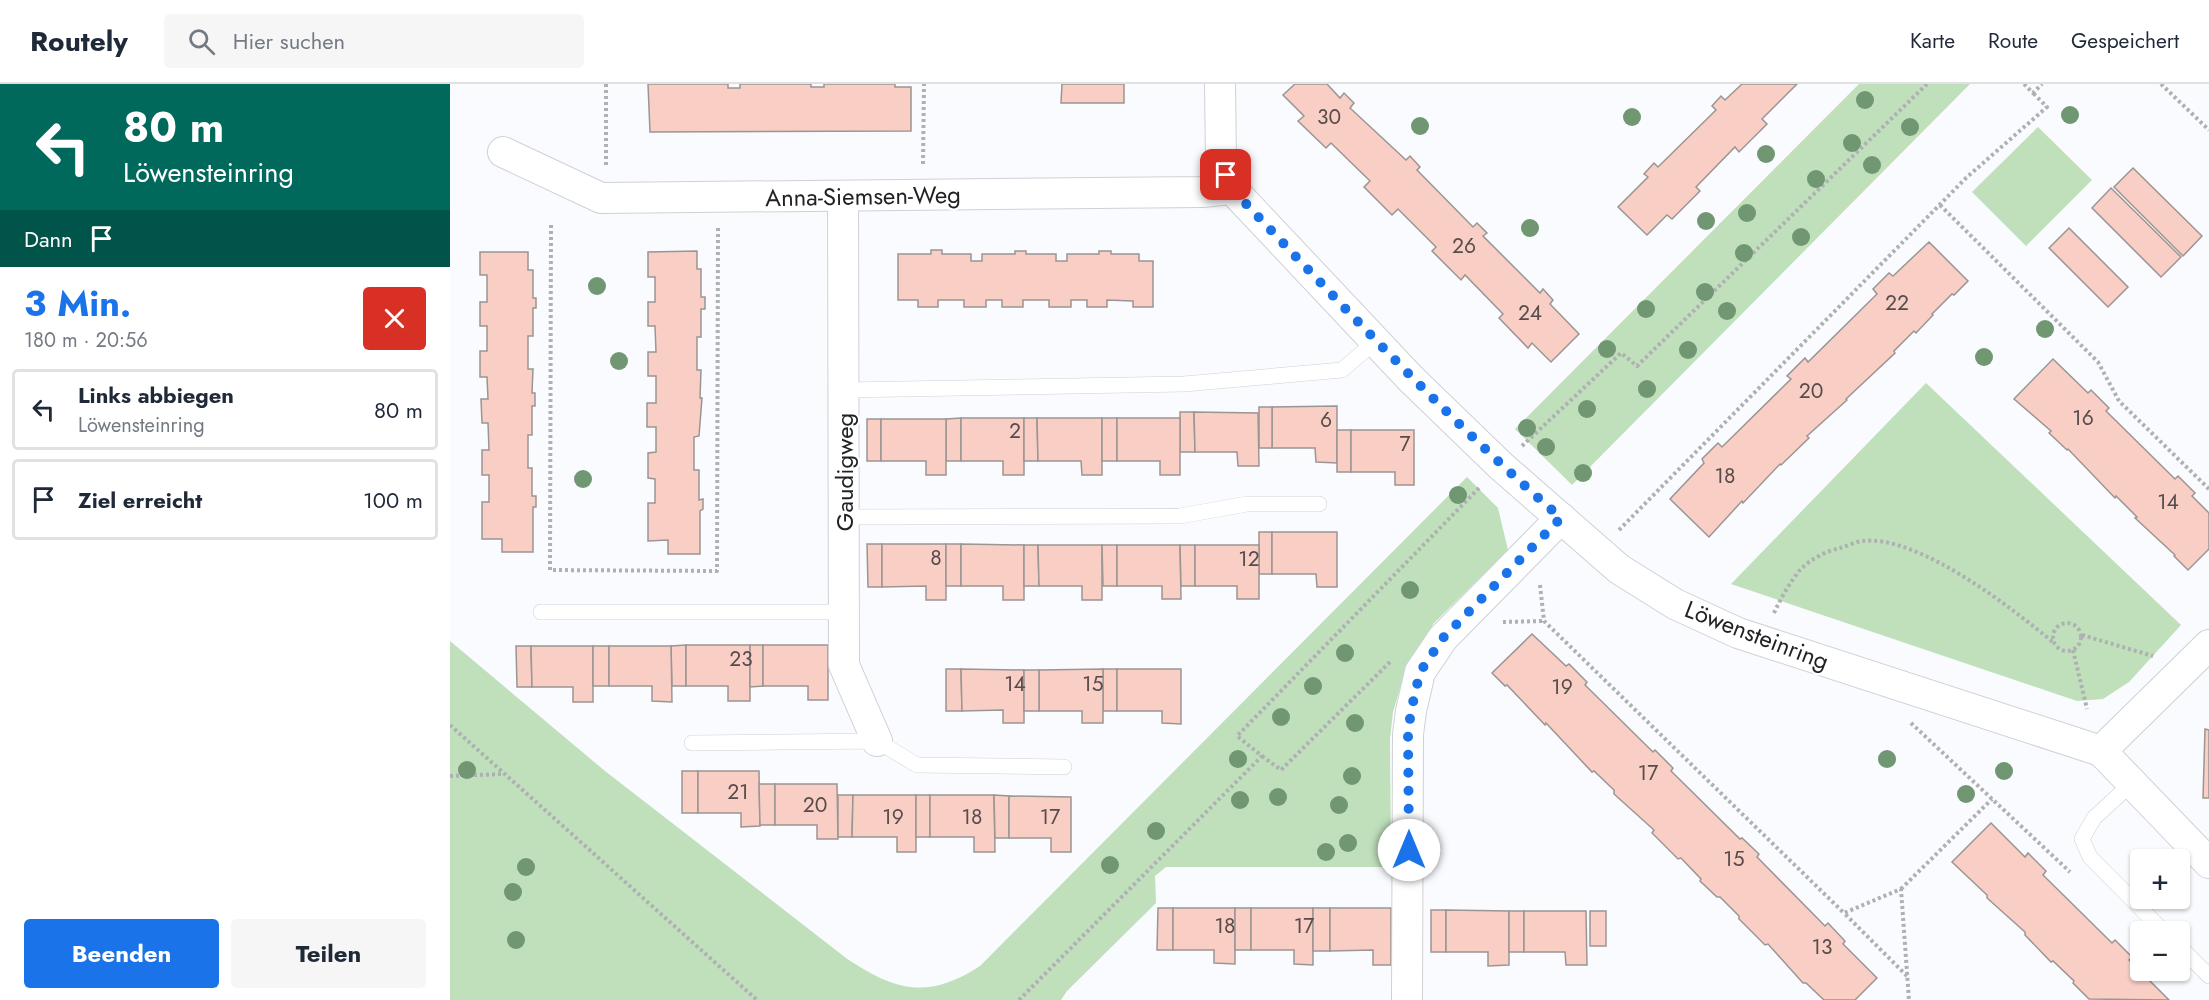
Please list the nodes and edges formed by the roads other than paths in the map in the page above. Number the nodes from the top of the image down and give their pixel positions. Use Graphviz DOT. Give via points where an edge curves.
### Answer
graph roads {
  1 [pos="1220,84"];
  2 [pos="503,152"];
  3 [pos="1232,189"];
  4 [pos="843,196"];
  5 [pos="1376,342"];
  6 [pos="843,390"];
  7 [pos="1319,504"];
  8 [pos="843,517"];
  9 [pos="1561,518"];
  10 [pos="541,612"];
  11 [pos="843,612"];
  12 [pos="2209,645"];
  13 [pos="877,741"];
  14 [pos="692,744"];
  15 [pos="2102,751"];
  16 [pos="1064,767"];
  17 [pos="2131,784"];
  18 [pos="2209,863"];
  19 [pos="2153,921"];
  20 [pos="2190,957"];
  21 [pos="2209,976"];
  22 [pos="1407,1000"];
  1 -- 3 [label="street, Löwensteinring" via="1221,162"];
  2 -- 4 [label="street, Anna-Siemsen-Weg" via="601,198"];
  3 -- 4 [label="street, Anna-Siemsen-Weg"];
  3 -- 5 [label="street, Löwensteinring"];
  4 -- 6 [label="street, Gaudigweg"];
  5 -- 6 [label="lane" via="1342,370 1320,372 1184,384"];
  5 -- 9 [label="street, Löwensteinring" via="1501,466"];
  6 -- 8 [label="street, Gaudigweg"];
  7 -- 8 [label="lane" via="1247,504 1180,516"];
  8 -- 11 [label="street, Gaudigweg"];
  9 -- 15 [label="street, Löwensteinring" via="1619,569 1675,604 1738,633"];
  9 -- 22 [label="street" via="1443,638 1420,672 1408,734"];
  10 -- 11 [label="lane"];
  11 -- 13 [label="street, Gaudigweg" via="843,666"];
  12 -- 15 [label="street"];
  13 -- 14 [label="lane"];
  13 -- 16 [label="lane" via="917,765"];
  15 -- 17 [label="street"];
  17 -- 18 [label="street"];
  17 -- 19 [label="lane" via="2094,818 2082,839 2090,857"];
  20 -- 21 [label="lane"];
}
